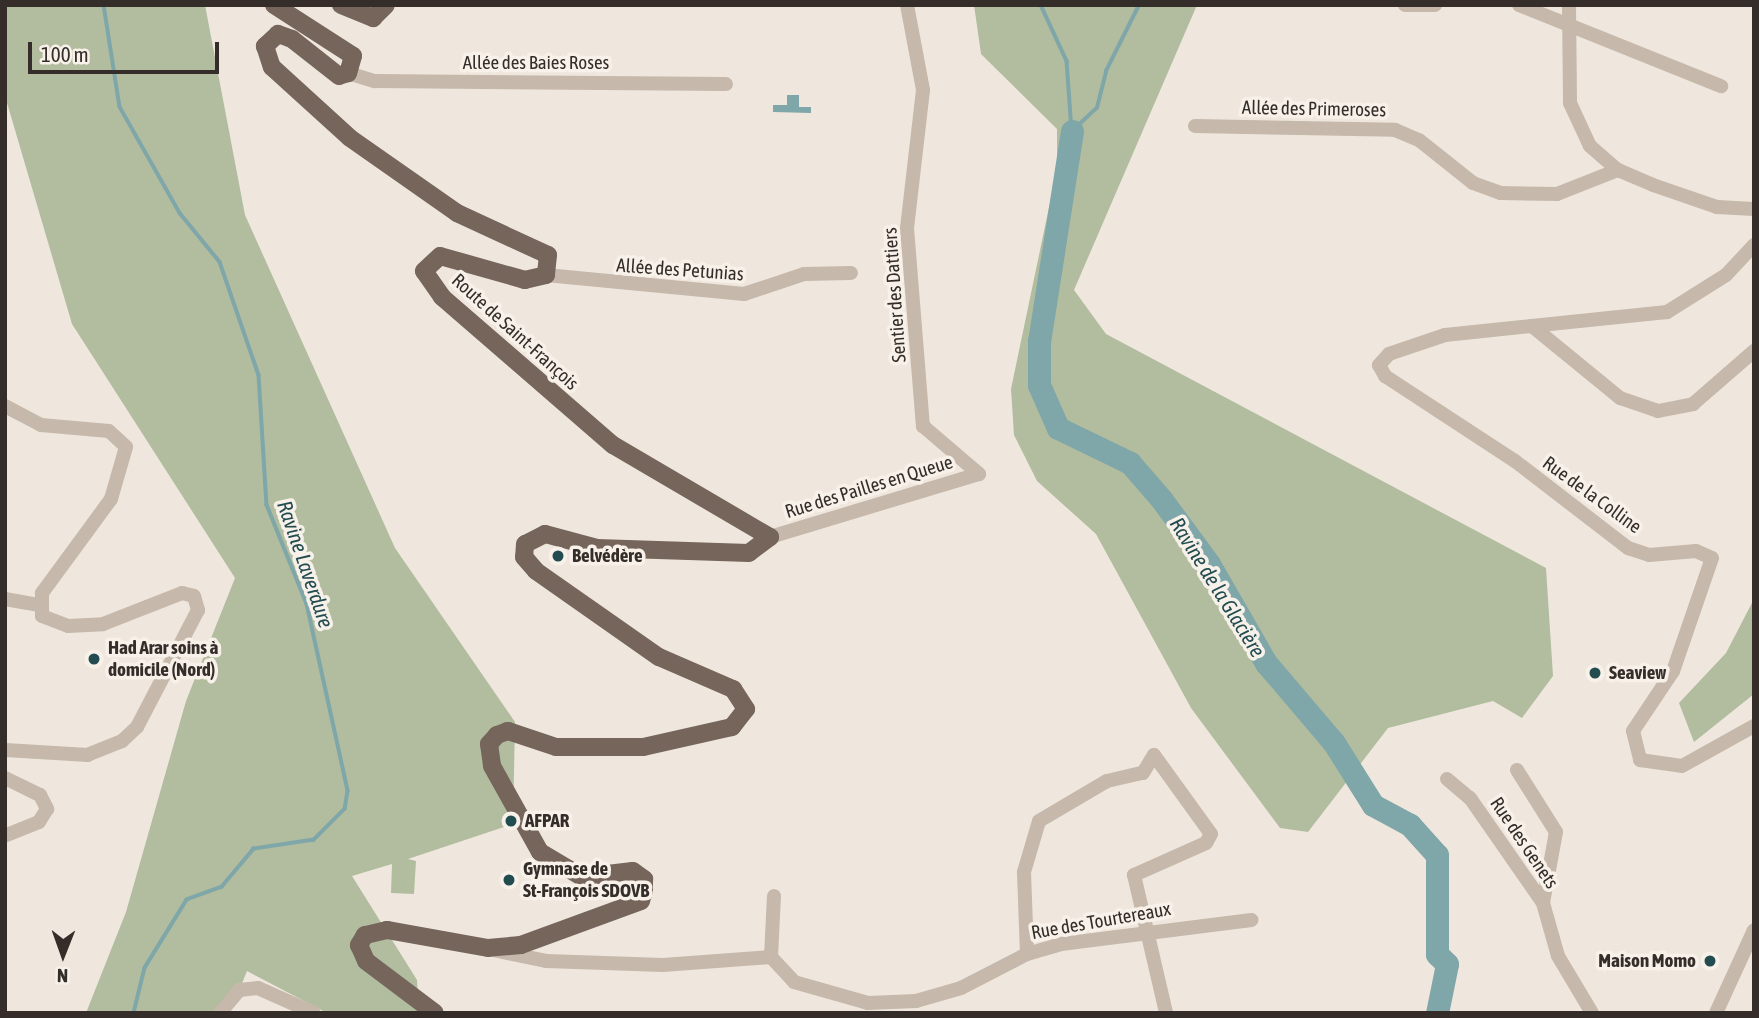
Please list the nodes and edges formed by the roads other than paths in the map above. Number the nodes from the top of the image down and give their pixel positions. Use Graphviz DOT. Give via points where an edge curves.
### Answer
graph roads {
  1 [pos="274,5"];
  2 [pos="341,5"];
  3 [pos="386,5"];
  4 [pos="907,5"];
  5 [pos="1405,5"];
  6 [pos="1435,5"];
  7 [pos="1519,5"];
  8 [pos="1567,12"];
  9 [pos="348,73"];
  10 [pos="726,84"];
  11 [pos="1721,86"];
  12 [pos="1195,125"];
  13 [pos="1618,170"];
  14 [pos="1754,209"];
  15 [pos="1754,245"];
  16 [pos="850,273"];
  17 [pos="546,275"];
  18 [pos="1532,326"];
  19 [pos="1754,351"];
  20 [pos="5,406"];
  21 [pos="979,474"];
  22 [pos="770,537"];
  23 [pos="5,599"];
  24 [pos="39,605"];
  25 [pos="1754,726"];
  26 [pos="5,750"];
  27 [pos="1517,770"];
  28 [pos="5,778"];
  29 [pos="1447,779"];
  30 [pos="5,836"];
  31 [pos="774,896"];
  32 [pos="1543,903"];
  33 [pos="1251,920"];
  34 [pos="1145,929"];
  35 [pos="1754,930"];
  36 [pos="488,948"];
  37 [pos="1027,954"];
  38 [pos="771,957"];
  39 [pos="220,1013"];
  40 [pos="314,1013"];
  41 [pos="435,1013"];
  42 [pos="1166,1013"];
  43 [pos="1592,1013"];
  44 [pos="1716,1013"];
  1 -- 9 [label="main road" via="353,56"];
  2 -- 3 [label="main road" via="373,18"];
  4 -- 21 [label="street, Sentier des Dattiers" via="923,90 907,228 921,414 930,436"];
  5 -- 6 [label="street"];
  7 -- 8 [label="street"];
  8 -- 11 [label="street"];
  8 -- 13 [label="street" via="1570,103 1590,146"];
  9 -- 10 [label="street, Allée des Baies Roses" via="375,81"];
  9 -- 17 [label="main road" via="321,68 278,34 265,46 272,67 379,163 457,213 533,244 548,255"];
  12 -- 13 [label="street, Allée des Primeroses" via="1395,130 1419,140 1473,183 1500,193 1557,194"];
  13 -- 14 [label="street" via="1693,200"];
  15 -- 18 [label="street, Rue de la Colline" via="1726,275 1667,312"];
  16 -- 17 [label="street, Allée des Petunias" via="804,274 744,294"];
  17 -- 22 [label="main road, Route de Saint-François" via="525,280 449,255 425,271 442,297 583,422 646,468"];
  18 -- 19 [label="street" via="1620,398 1658,411 1693,404"];
  18 -- 25 [label="street, Rue de la Colline" via="1430,338 1379,365 1385,376 1515,461 1628,548 1648,555 1696,551 1712,558 1673,671 1633,731 1640,760 1682,766"];
  20 -- 24 [label="street" via="41,425 109,431 126,447 111,499"];
  21 -- 22 [label="street, Rue des Pailles en Queue"];
  22 -- 36 [label="main road" via="749,553 597,548 545,534 525,544 524,557 536,571 659,657 733,689 746,709 732,727 643,747 556,747 508,731 497,735 489,744 492,766 540,852 582,877 633,872 644,880 645,891 641,901 562,931"];
  23 -- 24 [label="street"];
  24 -- 26 [label="street" via="42,616 68,626 103,624 182,593 194,596 198,610 137,727 122,741 88,755"];
  27 -- 32 [label="street" via="1556,832"];
  28 -- 30 [label="street" via="40,795 47,809 38,822"];
  29 -- 32 [label="street, Rue des Genets" via="1470,798"];
  31 -- 38 [label="street"];
  32 -- 43 [label="street, Rue des Genets" via="1558,956"];
  33 -- 34 [label="street, Rue des Tourtereaux"];
  34 -- 37 [label="street, Rue des Tourtereaux"];
  34 -- 37 [label="street" via="1134,875 1206,842 1211,834 1154,755 1143,773 1107,781 1039,821 1024,872"];
  34 -- 42 [label="street" via="1157,956"];
  35 -- 44 [label="street"];
  36 -- 38 [label="street" via="546,961 663,965"];
  36 -- 41 [label="main road" via="387,930 365,935 359,945 366,961"];
  37 -- 38 [label="street, Rue des Tourtereaux" via="961,988 916,1001 868,1003 794,982"];
  39 -- 40 [label="street" via="239,990 258,988"];
}
